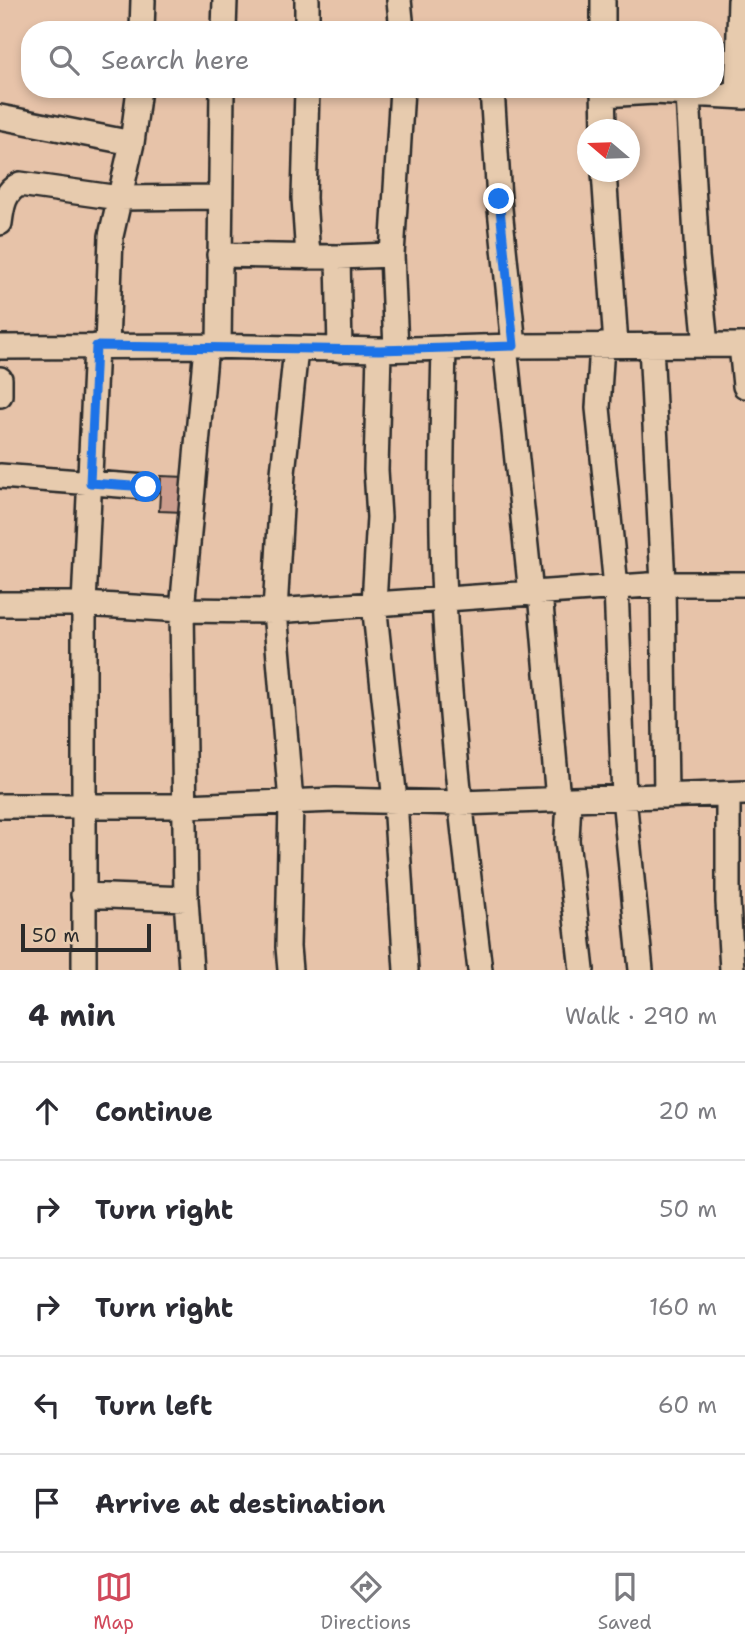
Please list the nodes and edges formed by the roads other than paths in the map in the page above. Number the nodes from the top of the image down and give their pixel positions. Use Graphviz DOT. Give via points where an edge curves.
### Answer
graph roads {
  1 [pos="143,0"];
  2 [pos="225,0"];
  3 [pos="307,0"];
  4 [pos="399,0"];
  5 [pos="603,0"];
  6 [pos="740,0"];
  7 [pos="142,21"];
  8 [pos="224,21"];
  9 [pos="307,21"];
  10 [pos="401,21"];
  11 [pos="603,21"];
  12 [pos="741,96"];
  13 [pos="138,98"];
  14 [pos="222,98"];
  15 [pos="307,98"];
  16 [pos="401,98"];
  17 [pos="493,98"];
  18 [pos="603,98"];
  19 [pos="688,98"];
  20 [pos="0,117"];
  21 [pos="604,119"];
  22 [pos="132,143"];
  23 [pos="604,182"];
  24 [pos="220,197"];
  25 [pos="119,198"];
  26 [pos="1,215"];
  27 [pos="219,255"];
  28 [pos="392,255"];
  29 [pos="308,257"];
  30 [pos="338,257"];
  31 [pos="609,345"];
  32 [pos="652,345"];
  33 [pos="706,345"];
  34 [pos="743,345"];
  35 [pos="101,346"];
  36 [pos="213,346"];
  37 [pos="509,346"];
  38 [pos="0,347"];
  39 [pos="444,348"];
  40 [pos="296,349"];
  41 [pos="340,350"];
  42 [pos="387,350"];
  43 [pos="0,379"];
  44 [pos="745,386"];
  45 [pos="0,395"];
  46 [pos="0,477"];
  47 [pos="90,483"];
  48 [pos="146,487"];
  49 [pos="663,584"];
  50 [pos="745,584"];
  51 [pos="616,587"];
  52 [pos="536,593"];
  53 [pos="444,598"];
  54 [pos="374,603"];
  55 [pos="0,604"];
  56 [pos="84,604"];
  57 [pos="182,610"];
  58 [pos="275,611"];
  59 [pos="737,794"];
  60 [pos="666,796"];
  61 [pos="624,797"];
  62 [pos="563,800"];
  63 [pos="395,801"];
  64 [pos="292,802"];
  65 [pos="460,803"];
  66 [pos="0,806"];
  67 [pos="186,806"];
  68 [pos="84,807"];
  69 [pos="83,895"];
  70 [pos="186,899"];
  71 [pos="84,970"];
  72 [pos="191,970"];
  73 [pos="290,970"];
  74 [pos="406,970"];
  75 [pos="480,970"];
  76 [pos="582,970"];
  77 [pos="641,970"];
  78 [pos="732,970"];
  1 -- 7 [label="street"];
  2 -- 8 [label="street"];
  3 -- 9 [label="street"];
  4 -- 10 [label="street"];
  5 -- 11 [label="street"];
  6 -- 12 [label="street"];
  13 -- 22 [label="street"];
  14 -- 24 [label="street"];
  15 -- 29 [label="street" via="304,198"];
  16 -- 28 [label="street"];
  17 -- 37 [label="street"];
  18 -- 21 [label="street"];
  19 -- 33 [label="street"];
  20 -- 22 [label="street"];
  22 -- 25 [label="street"];
  23 -- 31 [label="street"];
  24 -- 25 [label="street"];
  24 -- 27 [label="street"];
  25 -- 26 [label="street" via="20,184 10,190"];
  25 -- 35 [label="street"];
  27 -- 29 [label="street"];
  27 -- 36 [label="street"];
  28 -- 30 [label="street"];
  28 -- 42 [label="street"];
  29 -- 30 [label="street"];
  30 -- 41 [label="street"];
  31 -- 32 [label="street"];
  31 -- 37 [label="street"];
  31 -- 51 [label="street" via="598,408"];
  32 -- 33 [label="street"];
  32 -- 49 [label="street"];
  33 -- 34 [label="street"];
  34 -- 44 [label="street"];
  35 -- 36 [label="street"];
  35 -- 38 [label="street"];
  35 -- 47 [label="street"];
  36 -- 40 [label="street"];
  36 -- 57 [label="street"];
  37 -- 39 [label="street"];
  37 -- 52 [label="street"];
  39 -- 42 [label="street"];
  39 -- 53 [label="street"];
  40 -- 41 [label="street"];
  40 -- 58 [label="street"];
  41 -- 42 [label="street"];
  42 -- 54 [label="street" via="376,470 379,517"];
  43 -- 45 [label="street"];
  46 -- 47 [label="street"];
  47 -- 48 [label="street"];
  47 -- 56 [label="street"];
  49 -- 50 [label="street"];
  49 -- 51 [label="street"];
  49 -- 60 [label="street"];
  51 -- 52 [label="street"];
  51 -- 61 [label="street"];
  52 -- 53 [label="street"];
  52 -- 62 [label="street"];
  53 -- 54 [label="street"];
  53 -- 65 [label="street"];
  54 -- 58 [label="street"];
  54 -- 63 [label="street"];
  55 -- 56 [label="street"];
  56 -- 57 [label="street"];
  56 -- 68 [label="street"];
  57 -- 58 [label="street"];
  57 -- 67 [label="street"];
  58 -- 64 [label="street"];
  59 -- 60 [label="street"];
  59 -- 78 [label="street" via="728,902"];
  60 -- 61 [label="street"];
  61 -- 62 [label="street"];
  61 -- 77 [label="street"];
  62 -- 65 [label="street"];
  62 -- 76 [label="street"];
  63 -- 64 [label="street"];
  63 -- 65 [label="street"];
  63 -- 74 [label="street"];
  64 -- 67 [label="street"];
  64 -- 73 [label="street"];
  65 -- 75 [label="street"];
  66 -- 68 [label="street"];
  67 -- 68 [label="street"];
  67 -- 70 [label="street"];
  68 -- 69 [label="street"];
  69 -- 70 [label="street"];
  69 -- 71 [label="street"];
  70 -- 72 [label="street"];
}
